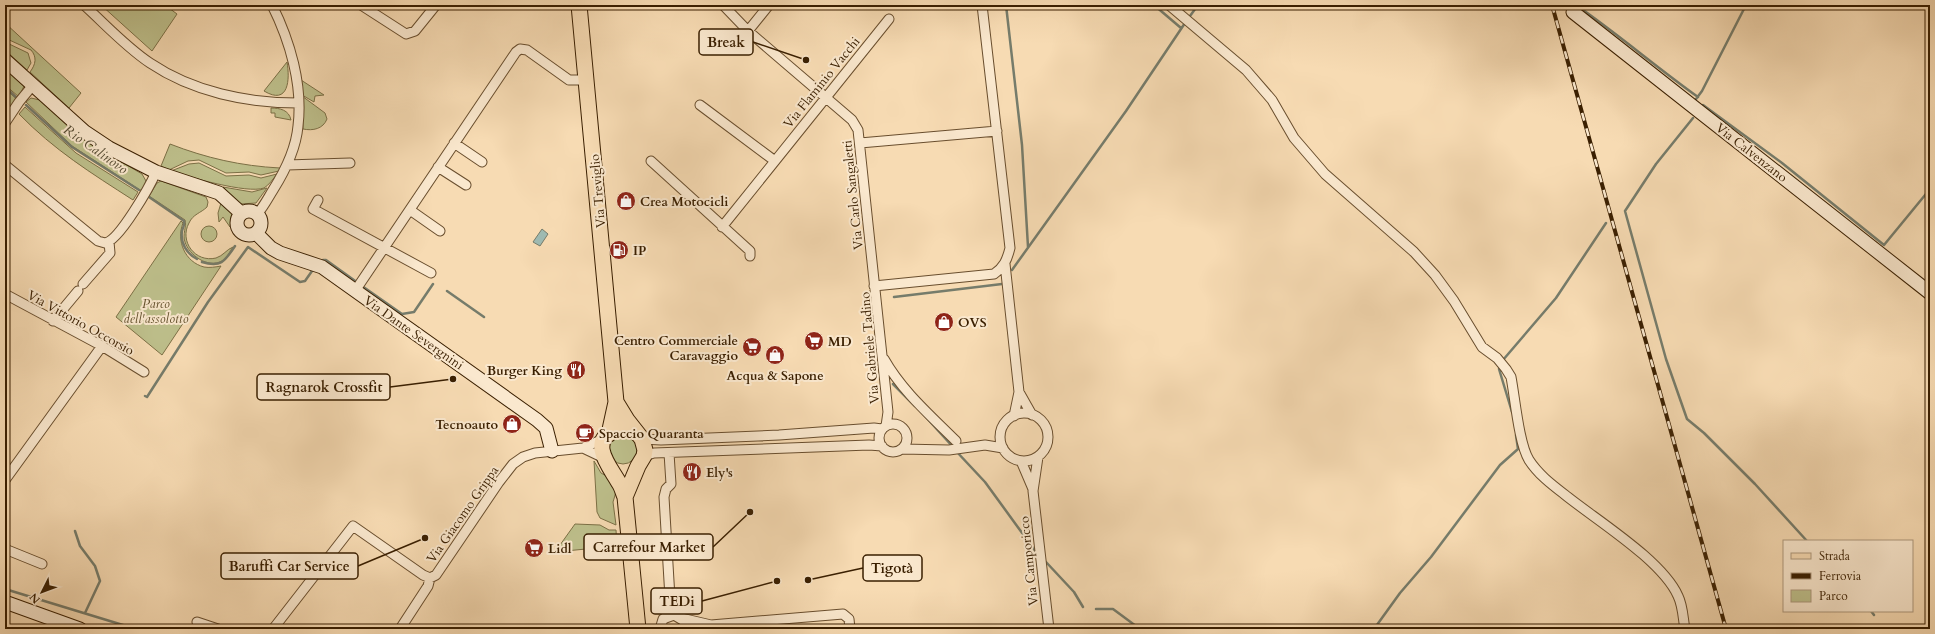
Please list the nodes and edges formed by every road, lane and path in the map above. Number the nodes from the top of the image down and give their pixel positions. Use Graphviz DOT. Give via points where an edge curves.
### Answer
graph roads {
  1 [pos="84,5"];
  2 [pos="272,5"];
  3 [pos="361,5"];
  4 [pos="436,5"];
  5 [pos="579,5"];
  6 [pos="723,5"];
  7 [pos="769,5"];
  8 [pos="982,5"];
  9 [pos="1169,5"];
  10 [pos="1573,12"];
  11 [pos="889,19"];
  12 [pos="748,30"];
  13 [pos="5,60"];
  14 [pos="586,80"];
  15 [pos="33,85"];
  16 [pos="826,96"];
  17 [pos="298,103"];
  18 [pos="700,106"];
  19 [pos="5,123"];
  20 [pos="997,130"];
  21 [pos="454,143"];
  22 [pos="860,143"];
  23 [pos="651,161"];
  24 [pos="775,161"];
  25 [pos="482,162"];
  26 [pos="350,163"];
  27 [pos="5,165"];
  28 [pos="287,165"];
  29 [pos="438,167"];
  30 [pos="156,172"];
  31 [pos="466,185"];
  32 [pos="318,200"];
  33 [pos="410,210"];
  34 [pos="241,213"];
  35 [pos="258,213"];
  36 [pos="722,227"];
  37 [pos="440,231"];
  38 [pos="256,233"];
  39 [pos="109,242"];
  40 [pos="385,247"];
  41 [pos="750,256"];
  42 [pos="1005,264"];
  43 [pos="431,273"];
  44 [pos="358,286"];
  45 [pos="874,286"];
  46 [pos="5,294"];
  47 [pos="1930,294"];
  48 [pos="53,321"];
  49 [pos="102,346"];
  50 [pos="882,356"];
  51 [pos="144,372"];
  52 [pos="1019,392"];
  53 [pos="616,402"];
  54 [pos="888,412"];
  55 [pos="1032,415"];
  56 [pos="1014,416"];
  57 [pos="898,425"];
  58 [pos="884,428"];
  59 [pos="779,435"];
  60 [pos="1000,435"];
  61 [pos="607,436"];
  62 [pos="640,437"];
  63 [pos="907,438"];
  64 [pos="956,441"];
  65 [pos="985,445"];
  66 [pos="882,446"];
  67 [pos="583,448"];
  68 [pos="780,448"];
  69 [pos="1003,448"];
  70 [pos="902,449"];
  71 [pos="552,451"];
  72 [pos="930,451"];
  73 [pos="669,452"];
  74 [pos="1038,457"];
  75 [pos="605,461"];
  76 [pos="641,461"];
  77 [pos="1021,461"];
  78 [pos="5,480"];
  79 [pos="1033,491"];
  80 [pos="625,497"];
  81 [pos="5,549"];
  82 [pos="42,564"];
  83 [pos="430,578"];
  84 [pos="670,598"];
  85 [pos="5,602"];
  86 [pos="666,616"];
  87 [pos="679,617"];
  88 [pos="197,622"];
  89 [pos="701,622"];
  90 [pos="80,629"];
  91 [pos="218,629"];
  92 [pos="273,629"];
  93 [pos="400,629"];
  94 [pos="638,629"];
  95 [pos="660,629"];
  96 [pos="686,629"];
  97 [pos="692,629"];
  98 [pos="850,629"];
  99 [pos="1049,629"];
  100 [pos="1685,629"];
  1 -- 17 [label="street" via="149,63 180,80 238,98"];
  2 -- 17 [label="street" via="288,42"];
  3 -- 4 [label="street" via="406,34 415,31"];
  5 -- 14 [label="main road, Via Treviglio"];
  6 -- 12 [label="street, Via Carlo Sangaletti"];
  7 -- 12 [label="street"];
  8 -- 20 [label="street"];
  9 -- 100 [label="street" via="1246,70 1272,100 1294,138 1326,174 1414,252 1435,274 1482,347 1511,377 1523,445 1528,459 1551,484 1649,559 1679,597"];
  10 -- 47 [label="street, Via Calvenzano"];
  11 -- 16 [label="street, Via Flaminio Vacchi"];
  12 -- 16 [label="street, Via Carlo Sangaletti"];
  13 -- 15 [label="street"];
  14 -- 21 [label="street" via="569,80 527,50 518,50"];
  14 -- 53 [label="main road, Via Treviglio"];
  15 -- 19 [label="street"];
  15 -- 30 [label="street" via="85,132 109,148"];
  16 -- 22 [label="street, Via Carlo Sangaletti" via="852,120 858,130"];
  16 -- 24 [label="street, Via Flaminio Vacchi"];
  17 -- 28 [label="street" via="298,125"];
  18 -- 24 [label="street"];
  20 -- 22 [label="street"];
  20 -- 42 [label="street" via="1010,248"];
  21 -- 25 [label="street"];
  21 -- 29 [label="street"];
  22 -- 45 [label="street, Via Carlo Sangaletti"];
  23 -- 36 [label="street"];
  24 -- 36 [label="street, Via Flaminio Vacchi"];
  26 -- 28 [label="street"];
  27 -- 39 [label="street" via="98,241"];
  28 -- 35 [label="street"];
  29 -- 31 [label="street"];
  29 -- 33 [label="street"];
  30 -- 34 [label="street" via="219,193"];
  30 -- 39 [label="street" via="145,194 115,238"];
  32 -- 40 [label="street" via="314,209"];
  33 -- 37 [label="street"];
  33 -- 40 [label="street"];
  34 -- 35 [label="street" via="251,210"];
  34 -- 38 [label="street" via="237,225 241,232 248,235"];
  35 -- 38 [label="street" via="262,223"];
  36 -- 41 [label="street" via="750,251"];
  38 -- 44 [label="street, Via Dante Severgnini" via="276,250 322,267"];
  39 -- 48 [label="street" via="110,253"];
  40 -- 43 [label="street"];
  40 -- 44 [label="street"];
  42 -- 45 [label="street, Via Gabriele Tadino" via="994,274"];
  42 -- 52 [label="street"];
  44 -- 71 [label="street, Via Dante Severgnini" via="403,323 544,425"];
  45 -- 50 [label="street, Via Gabriele Tadino"];
  46 -- 48 [label="street, Via Vittorio Occorsio"];
  48 -- 49 [label="street, Via Vittorio Occorsio"];
  49 -- 51 [label="street, Via Vittorio Occorsio"];
  49 -- 78 [label="street"];
  50 -- 54 [label="street, Via Gabriele Tadino"];
  50 -- 64 [label="street" via="906,392"];
  52 -- 55 [label="street"];
  52 -- 56 [label="street"];
  53 -- 61 [label="main road"];
  53 -- 62 [label="main road"];
  54 -- 57 [label="street, Via Gabriele Tadino"];
  54 -- 58 [label="street, Via Gabriele Tadino"];
  55 -- 56 [label="street" via="1023,413"];
  55 -- 74 [label="street" via="1043,422 1048,434 1046,448"];
  56 -- 60 [label="street" via="1004,424"];
  57 -- 58 [label="street"];
  57 -- 63 [label="street" via="904,429"];
  58 -- 59 [label="street"];
  58 -- 66 [label="street" via="879,439"];
  59 -- 62 [label="street" via="661,440"];
  59 -- 68 [label="street"];
  60 -- 65 [label="street"];
  60 -- 69 [label="street"];
  61 -- 62 [label="main road" via="620,429 626,429"];
  61 -- 67 [label="street, Via Giacomo Grippa"];
  61 -- 75 [label="main road" via="602,448"];
  62 -- 76 [label="main road" via="644,444"];
  63 -- 70 [label="street"];
  63 -- 72 [label="street"];
  65 -- 69 [label="street"];
  65 -- 72 [label="street"];
  66 -- 68 [label="street"];
  66 -- 70 [label="street" via="885,450 893,452"];
  67 -- 71 [label="street, Via Giacomo Grippa"];
  67 -- 75 [label="street"];
  68 -- 73 [label="street"];
  69 -- 77 [label="street" via="1011,457"];
  70 -- 72 [label="street"];
  71 -- 83 [label="street, Via Giacomo Grippa" via="523,457 513,464 436,574"];
  73 -- 76 [label="street"];
  73 -- 84 [label="street" via="671,484 666,489 664,497"];
  74 -- 77 [label="street"];
  74 -- 79 [label="street, Via Camporicco"];
  75 -- 76 [label="main road" via="618,471 625,472"];
  75 -- 80 [label="main road"];
  76 -- 80 [label="main road"];
  77 -- 79 [label="street, Via Camporicco"];
  79 -- 99 [label="street, Via Camporicco"];
  80 -- 94 [label="main road"];
  81 -- 82 [label="street"];
  83 -- 92 [label="street, Via Giacomo Grippa" via="353,526"];
  83 -- 93 [label="street, Via Giacomo Grippa" via="428,586"];
  84 -- 86 [label="street"];
  84 -- 87 [label="street"];
  85 -- 90 [label="street"];
  86 -- 87 [label="street"];
  86 -- 95 [label="street" via="661,622"];
  87 -- 89 [label="street"];
  87 -- 96 [label="street" via="686,624"];
  88 -- 91 [label="street"];
  89 -- 97 [label="street"];
  89 -- 98 [label="street" via="711,625 843,614 848,619"];
}
